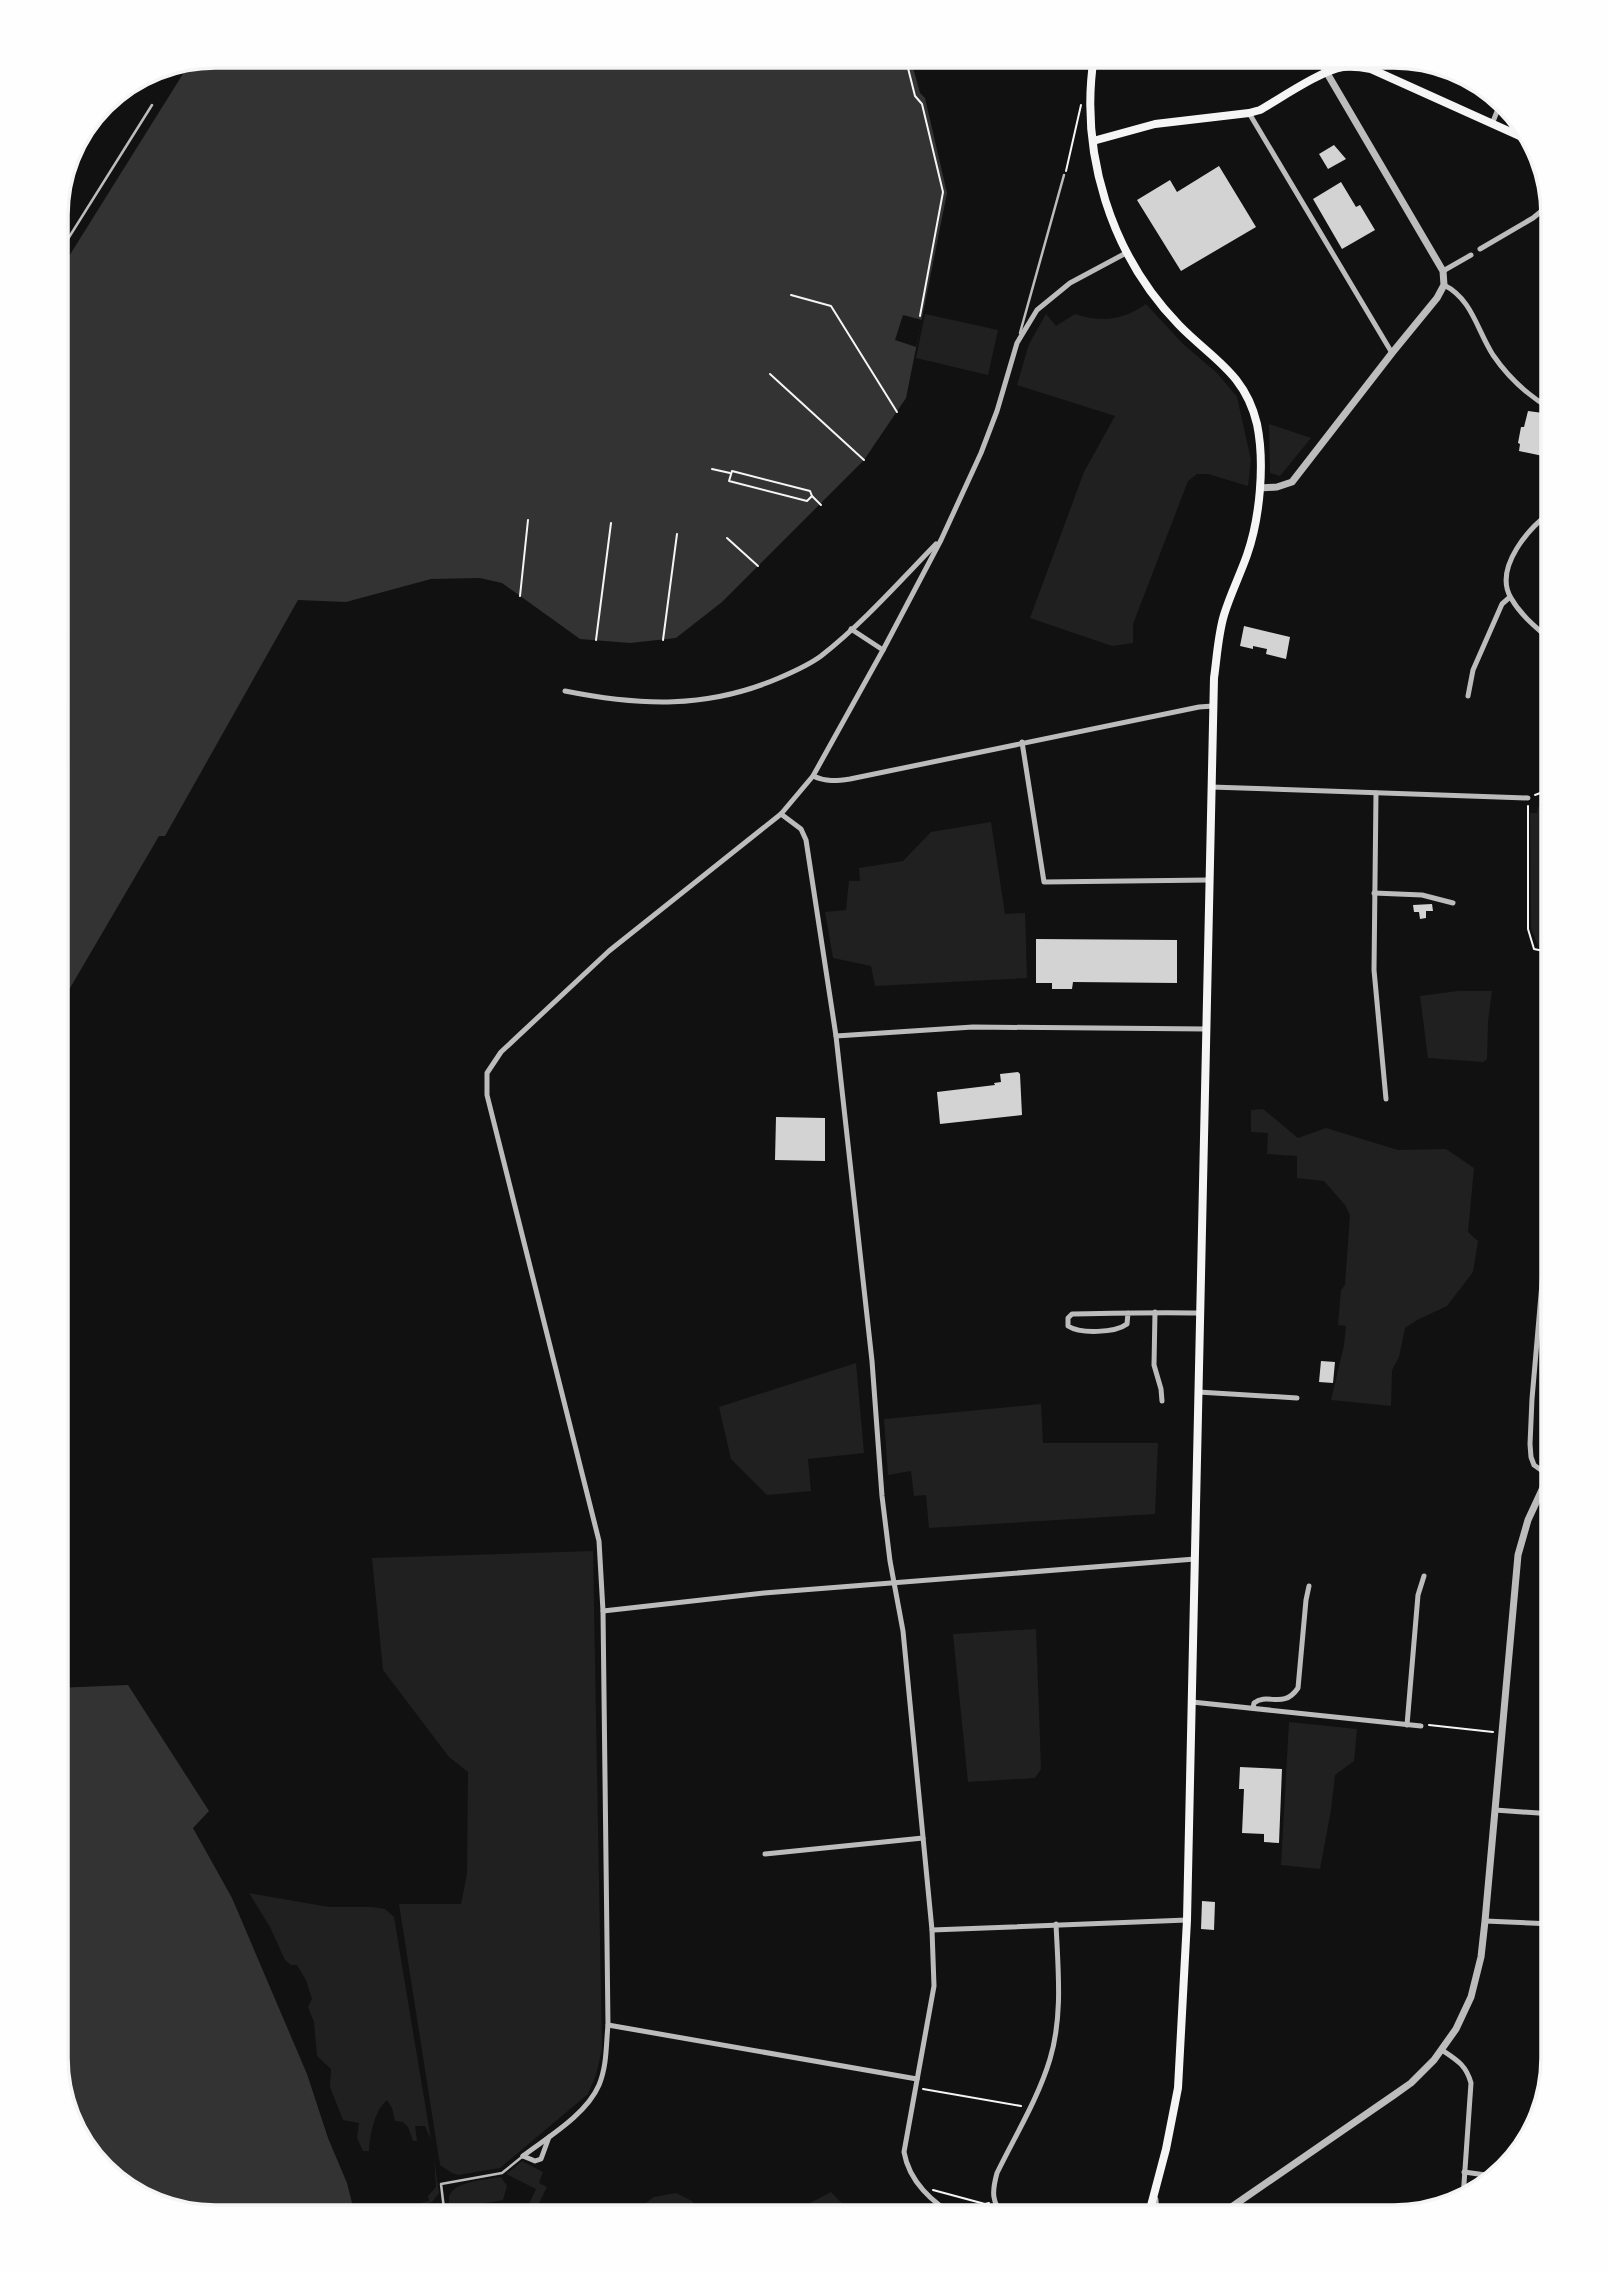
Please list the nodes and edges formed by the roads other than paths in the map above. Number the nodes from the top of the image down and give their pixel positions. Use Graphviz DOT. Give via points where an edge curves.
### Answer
graph roads {
  1 [pos="1092,69"];
  2 [pos="1325,69"];
  3 [pos="1336,69"];
  4 [pos="1370,69"];
  5 [pos="1327,73"];
  6 [pos="152,105"];
  7 [pos="1497,111"];
  8 [pos="1249,113"];
  9 [pos="1492,124"];
  10 [pos="1516,134"];
  11 [pos="1093,141"];
  12 [pos="1064,175"];
  13 [pos="1541,212"];
  14 [pos="69,238"];
  15 [pos="1480,249"];
  16 [pos="1126,253"];
  17 [pos="1471,255"];
  18 [pos="1443,271"];
  19 [pos="1444,285"];
  20 [pos="1017,343"];
  21 [pos="1392,353"];
  22 [pos="1541,402"];
  23 [pos="1260,488"];
  24 [pos="1541,520"];
  25 [pos="941,540"];
  26 [pos="1510,597"];
  27 [pos="851,629"];
  28 [pos="1541,632"];
  29 [pos="883,650"];
  30 [pos="565,691"];
  31 [pos="1468,696"];
  32 [pos="1213,706"];
  33 [pos="1022,742"];
  34 [pos="813,776"];
  35 [pos="1211,788"];
  36 [pos="1376,793"];
  37 [pos="1528,797"];
  38 [pos="781,814"];
  39 [pos="1209,880"];
  40 [pos="1374,893"];
  41 [pos="1452,902"];
  42 [pos="1206,1029"];
  43 [pos="836,1036"];
  44 [pos="1385,1098"];
  45 [pos="1128,1312"];
  46 [pos="1155,1312"];
  47 [pos="1200,1313"];
  48 [pos="1541,1315"];
  49 [pos="1198,1392"];
  50 [pos="1297,1398"];
  51 [pos="1162,1402"];
  52 [pos="1541,1470"];
  53 [pos="1541,1491"];
  54 [pos="1195,1559"];
  55 [pos="1424,1576"];
  56 [pos="895,1583"];
  57 [pos="1309,1586"];
  58 [pos="603,1611"];
  59 [pos="1192,1702"];
  60 [pos="1253,1708"];
  61 [pos="1407,1725"];
  62 [pos="1421,1726"];
  63 [pos="1495,1810"];
  64 [pos="1541,1813"];
  65 [pos="923,1838"];
  66 [pos="765,1854"];
  67 [pos="1187,1920"];
  68 [pos="1485,1921"];
  69 [pos="1541,1923"];
  70 [pos="1056,1924"];
  71 [pos="932,1930"];
  72 [pos="608,2025"];
  73 [pos="1442,2050"];
  74 [pos="917,2079"];
  75 [pos="549,2136"];
  76 [pos="523,2157"];
  77 [pos="1464,2172"];
  78 [pos="1482,2175"];
  79 [pos="1463,2187"];
  80 [pos="1155,2191"];
  81 [pos="443,2204"];
  82 [pos="940,2205"];
  83 [pos="995,2205"];
  84 [pos="1151,2205"];
  85 [pos="1156,2205"];
  86 [pos="1234,2205"];
  1 -- 11 [label="main road"];
  2 -- 5 [label="street"];
  3 -- 5 [label="main road"];
  4 -- 9 [label="main road"];
  5 -- 8 [label="main road"];
  5 -- 18 [label="street"];
  6 -- 14 [label="lane"];
  7 -- 9 [label="street"];
  8 -- 11 [label="main road" via="1155,124"];
  8 -- 21 [label="street"];
  9 -- 10 [label="main road"];
  11 -- 16 [label="main road" via="1104,200"];
  12 -- 20 [label="lane"];
  13 -- 15 [label="street"];
  16 -- 20 [label="street" via="1070,283 1037,310"];
  16 -- 23 [label="main road" via="1180,326 1231,371 1242,388 1257,425"];
  17 -- 18 [label="street"];
  18 -- 19 [label="street"];
  19 -- 21 [label="street"];
  19 -- 22 [label="street" via="1465,302 1500,364"];
  20 -- 25 [label="street" via="989,433"];
  21 -- 23 [label="street" via="1292,482"];
  23 -- 32 [label="main road" via="1248,553 1223,616"];
  24 -- 26 [label="street" via="1517,548 1507,575"];
  25 -- 27 [label="street"];
  25 -- 29 [label="street"];
  26 -- 28 [label="street"];
  26 -- 31 [label="street" via="1502,604 1473,670"];
  27 -- 29 [label="street"];
  27 -- 30 [label="street" via="820,657 794,672 740,693 644,703"];
  29 -- 34 [label="street"];
  32 -- 33 [label="street"];
  32 -- 35 [label="main road"];
  33 -- 34 [label="street" via="834,781"];
  33 -- 39 [label="street" via="1044,882"];
  34 -- 38 [label="street"];
  35 -- 36 [label="street"];
  35 -- 39 [label="main road"];
  36 -- 37 [label="street"];
  36 -- 40 [label="street"];
  38 -- 43 [label="street" via="801,829 806,840"];
  38 -- 58 [label="street" via="596,962 501,1052 487,1073 487,1095 599,1541"];
  39 -- 42 [label="main road"];
  40 -- 41 [label="street" via="1422,895"];
  40 -- 44 [label="street" via="1374,970"];
  42 -- 43 [label="street" via="948,1027"];
  42 -- 47 [label="main road"];
  43 -- 56 [label="street" via="882,1496"];
  45 -- 45 [label="street" via="1072,1314 1068,1326 1076,1330 1118,1329 1127,1324"];
  45 -- 46 [label="street"];
  46 -- 47 [label="street"];
  46 -- 51 [label="street" via="1154,1365"];
  47 -- 49 [label="main road"];
  48 -- 52 [label="street" via="1531,1457"];
  49 -- 50 [label="street"];
  49 -- 54 [label="main road"];
  53 -- 63 [label="street" via="1518,1555"];
  54 -- 56 [label="street"];
  54 -- 59 [label="main road"];
  55 -- 61 [label="street" via="1418,1595"];
  56 -- 58 [label="street"];
  56 -- 65 [label="street"];
  57 -- 60 [label="street" via="1298,1688 1283,1700 1256,1701"];
  58 -- 72 [label="street"];
  59 -- 60 [label="street"];
  59 -- 67 [label="main road"];
  60 -- 61 [label="street"];
  61 -- 62 [label="street"];
  63 -- 64 [label="street"];
  63 -- 68 [label="street"];
  65 -- 66 [label="street"];
  65 -- 71 [label="street"];
  67 -- 70 [label="street"];
  67 -- 80 [label="main road" via="1178,2088"];
  68 -- 69 [label="street"];
  68 -- 73 [label="street" via="1471,1997"];
  70 -- 71 [label="street"];
  70 -- 83 [label="street" via="1056,2035 1050,2059 997,2173"];
  71 -- 74 [label="street" via="934,1986"];
  72 -- 74 [label="street"];
  72 -- 75 [label="street" via="599,2084 581,2109"];
  73 -- 77 [label="street" via="1468,2069 1471,2083"];
  73 -- 86 [label="street" via="1411,2082"];
  74 -- 82 [label="street" via="904,2152 910,2173"];
  75 -- 76 [label="street"];
  75 -- 76 [label="street" via="541,2159"];
  76 -- 81 [label="lane" via="502,2173 441,2184"];
  77 -- 78 [label="street"];
  77 -- 79 [label="street"];
  80 -- 84 [label="main road"];
  80 -- 85 [label="street"];
}
